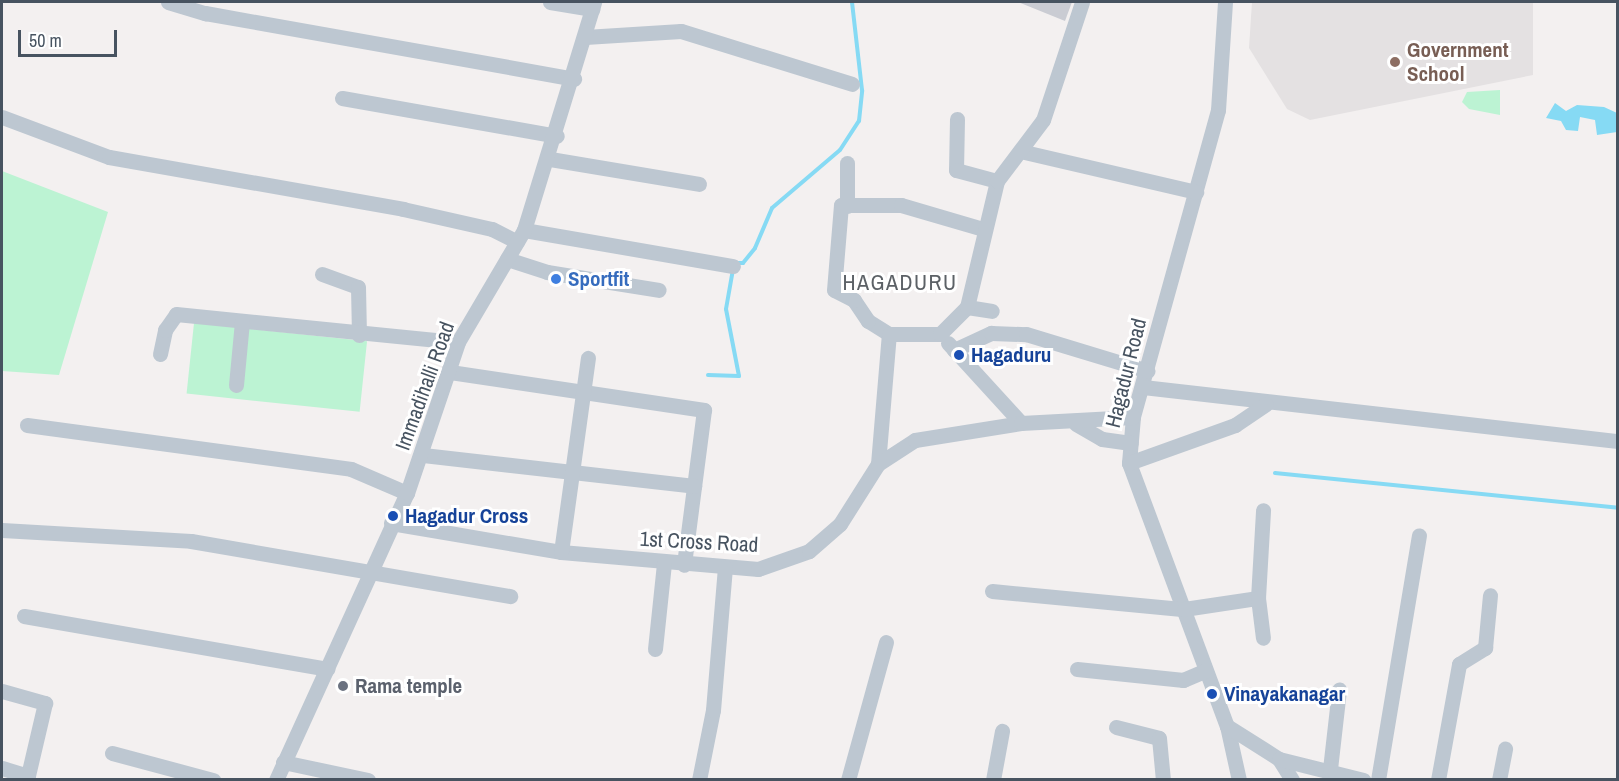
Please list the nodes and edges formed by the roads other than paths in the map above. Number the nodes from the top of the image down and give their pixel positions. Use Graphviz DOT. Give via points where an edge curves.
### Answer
graph roads {
  1 [pos="168,2"];
  2 [pos="550,2"];
  3 [pos="1082,2"];
  4 [pos="1225,2"];
  5 [pos="593,5"];
  6 [pos="206,7"];
  7 [pos="585,37"];
  8 [pos="574,79"];
  9 [pos="852,84"];
  10 [pos="342,98"];
  11 [pos="2,117"];
  12 [pos="957,118"];
  13 [pos="558,136"];
  14 [pos="1020,151"];
  15 [pos="550,159"];
  16 [pos="847,163"];
  17 [pos="997,181"];
  18 [pos="699,184"];
  19 [pos="1196,192"];
  20 [pos="847,206"];
  21 [pos="982,229"];
  22 [pos="521,236"];
  23 [pos="507,259"];
  24 [pos="733,266"];
  25 [pos="322,274"];
  26 [pos="659,290"];
  27 [pos="967,307"];
  28 [pos="992,311"];
  29 [pos="242,322"];
  30 [pos="889,334"];
  31 [pos="940,334"];
  32 [pos="359,335"];
  33 [pos="458,342"];
  34 [pos="954,350"];
  35 [pos="160,354"];
  36 [pos="588,358"];
  37 [pos="1148,371"];
  38 [pos="450,372"];
  39 [pos="236,385"];
  40 [pos="1143,387"];
  41 [pos="580,394"];
  42 [pos="1266,404"];
  43 [pos="1133,417"];
  44 [pos="1021,423"];
  45 [pos="1076,424"];
  46 [pos="27,425"];
  47 [pos="1617,441"];
  48 [pos="1131,443"];
  49 [pos="423,455"];
  50 [pos="1129,463"];
  51 [pos="878,464"];
  52 [pos="573,470"];
  53 [pos="694,486"];
  54 [pos="407,493"];
  55 [pos="1263,510"];
  56 [pos="391,523"];
  57 [pos="2,530"];
  58 [pos="1419,535"];
  59 [pos="561,552"];
  60 [pos="664,563"];
  61 [pos="684,565"];
  62 [pos="725,568"];
  63 [pos="372,571"];
  64 [pos="992,591"];
  65 [pos="1490,595"];
  66 [pos="510,596"];
  67 [pos="1258,598"];
  68 [pos="1184,609"];
  69 [pos="24,616"];
  70 [pos="1263,638"];
  71 [pos="885,642"];
  72 [pos="655,649"];
  73 [pos="327,669"];
  74 [pos="1077,669"];
  75 [pos="1204,672"];
  76 [pos="1339,690"];
  77 [pos="2,691"];
  78 [pos="1227,726"];
  79 [pos="1116,727"];
  80 [pos="1002,731"];
  81 [pos="1505,749"];
  82 [pos="112,753"];
  83 [pos="1279,759"];
  84 [pos="283,762"];
  85 [pos="2,768"];
  86 [pos="1330,769"];
  87 [pos="28,778"];
  88 [pos="213,780"];
  89 [pos="276,780"];
  90 [pos="368,780"];
  91 [pos="699,780"];
  92 [pos="848,780"];
  93 [pos="993,780"];
  94 [pos="1163,780"];
  95 [pos="1239,780"];
  96 [pos="1293,780"];
  97 [pos="1363,780"];
  98 [pos="1378,780"];
  99 [pos="1438,780"];
  100 [pos="1500,780"];
  1 -- 6 [label="street"];
  2 -- 5 [label="street"];
  3 -- 14 [label="street" via="1043,120"];
  4 -- 19 [label="street, Hagadur Road" via="1218,110"];
  5 -- 7 [label="street, Immadihalli Road"];
  6 -- 8 [label="street"];
  7 -- 8 [label="street, Immadihalli Road"];
  7 -- 9 [label="street" via="681,31"];
  8 -- 13 [label="street, Immadihalli Road"];
  10 -- 13 [label="street"];
  11 -- 22 [label="street" via="109,157 403,209"];
  12 -- 17 [label="street" via="956,170"];
  13 -- 15 [label="street, Immadihalli Road"];
  14 -- 17 [label="street"];
  14 -- 19 [label="street"];
  15 -- 18 [label="street"];
  15 -- 22 [label="street, Immadihalli Road"];
  16 -- 20 [label="street"];
  17 -- 21 [label="street"];
  19 -- 37 [label="street, Hagadur Road"];
  20 -- 21 [label="street" via="901,205"];
  20 -- 30 [label="street" via="841,205 832,284 854,300 868,321"];
  21 -- 27 [label="street"];
  22 -- 23 [label="street, Immadihalli Road"];
  22 -- 24 [label="street"];
  23 -- 26 [label="street" via="547,272"];
  23 -- 33 [label="street, Immadihalli Road"];
  25 -- 32 [label="street" via="357,287"];
  27 -- 28 [label="street"];
  27 -- 31 [label="street"];
  29 -- 32 [label="street"];
  29 -- 35 [label="street" via="176,315 165,330"];
  29 -- 39 [label="street"];
  30 -- 31 [label="street"];
  30 -- 51 [label="street"];
  31 -- 34 [label="street"];
  32 -- 33 [label="street"];
  33 -- 38 [label="street, Immadihalli Road"];
  34 -- 37 [label="street" via="991,333 1026,334"];
  34 -- 44 [label="street"];
  36 -- 41 [label="street"];
  37 -- 40 [label="street, Hagadur Road"];
  38 -- 41 [label="street"];
  38 -- 49 [label="street, Immadihalli Road"];
  40 -- 42 [label="street"];
  40 -- 43 [label="street, Hagadur Road"];
  41 -- 52 [label="street"];
  41 -- 53 [label="street" via="704,410"];
  42 -- 47 [label="street"];
  42 -- 50 [label="street" via="1235,425"];
  43 -- 45 [label="street, 1st Cross Road"];
  43 -- 48 [label="street, Hagadur Road"];
  44 -- 45 [label="street, 1st Cross Road"];
  44 -- 51 [label="street, 1st Cross Road" via="915,440"];
  45 -- 48 [label="street" via="1102,439"];
  46 -- 54 [label="street" via="351,469"];
  48 -- 50 [label="street, Hagadur Road"];
  49 -- 52 [label="street"];
  49 -- 54 [label="street, Immadihalli Road"];
  50 -- 68 [label="street, Hagadur Road"];
  51 -- 62 [label="street, 1st Cross Road" via="840,524 809,551 758,569"];
  52 -- 53 [label="street"];
  52 -- 59 [label="street"];
  53 -- 61 [label="street"];
  54 -- 56 [label="street, Immadihalli Road"];
  55 -- 67 [label="street"];
  56 -- 59 [label="street, 1st Cross Road"];
  56 -- 63 [label="street, Immadihalli Road"];
  57 -- 63 [label="street" via="190,541"];
  58 -- 98 [label="street"];
  59 -- 60 [label="street, 1st Cross Road"];
  60 -- 61 [label="street, 1st Cross Road"];
  60 -- 72 [label="street"];
  61 -- 62 [label="street, 1st Cross Road"];
  62 -- 91 [label="street" via="713,710"];
  63 -- 66 [label="street"];
  63 -- 73 [label="street, Immadihalli Road"];
  64 -- 68 [label="street"];
  65 -- 99 [label="street" via="1485,648 1459,664"];
  67 -- 68 [label="street"];
  67 -- 70 [label="street"];
  68 -- 75 [label="street, Hagadur Road"];
  69 -- 73 [label="street"];
  71 -- 92 [label="street"];
  73 -- 84 [label="street, Immadihalli Road"];
  74 -- 75 [label="street" via="1183,680"];
  75 -- 78 [label="street, Hagadur Road"];
  76 -- 86 [label="street"];
  77 -- 87 [label="street" via="45,703"];
  78 -- 83 [label="street"];
  78 -- 95 [label="street, Hagadur Road"];
  79 -- 94 [label="street" via="1159,738"];
  80 -- 93 [label="street"];
  81 -- 100 [label="street"];
  82 -- 88 [label="street"];
  83 -- 86 [label="street"];
  83 -- 96 [label="street"];
  84 -- 89 [label="street, Immadihalli Road"];
  84 -- 90 [label="street"];
  85 -- 87 [label="street"];
  86 -- 97 [label="street"];
}
